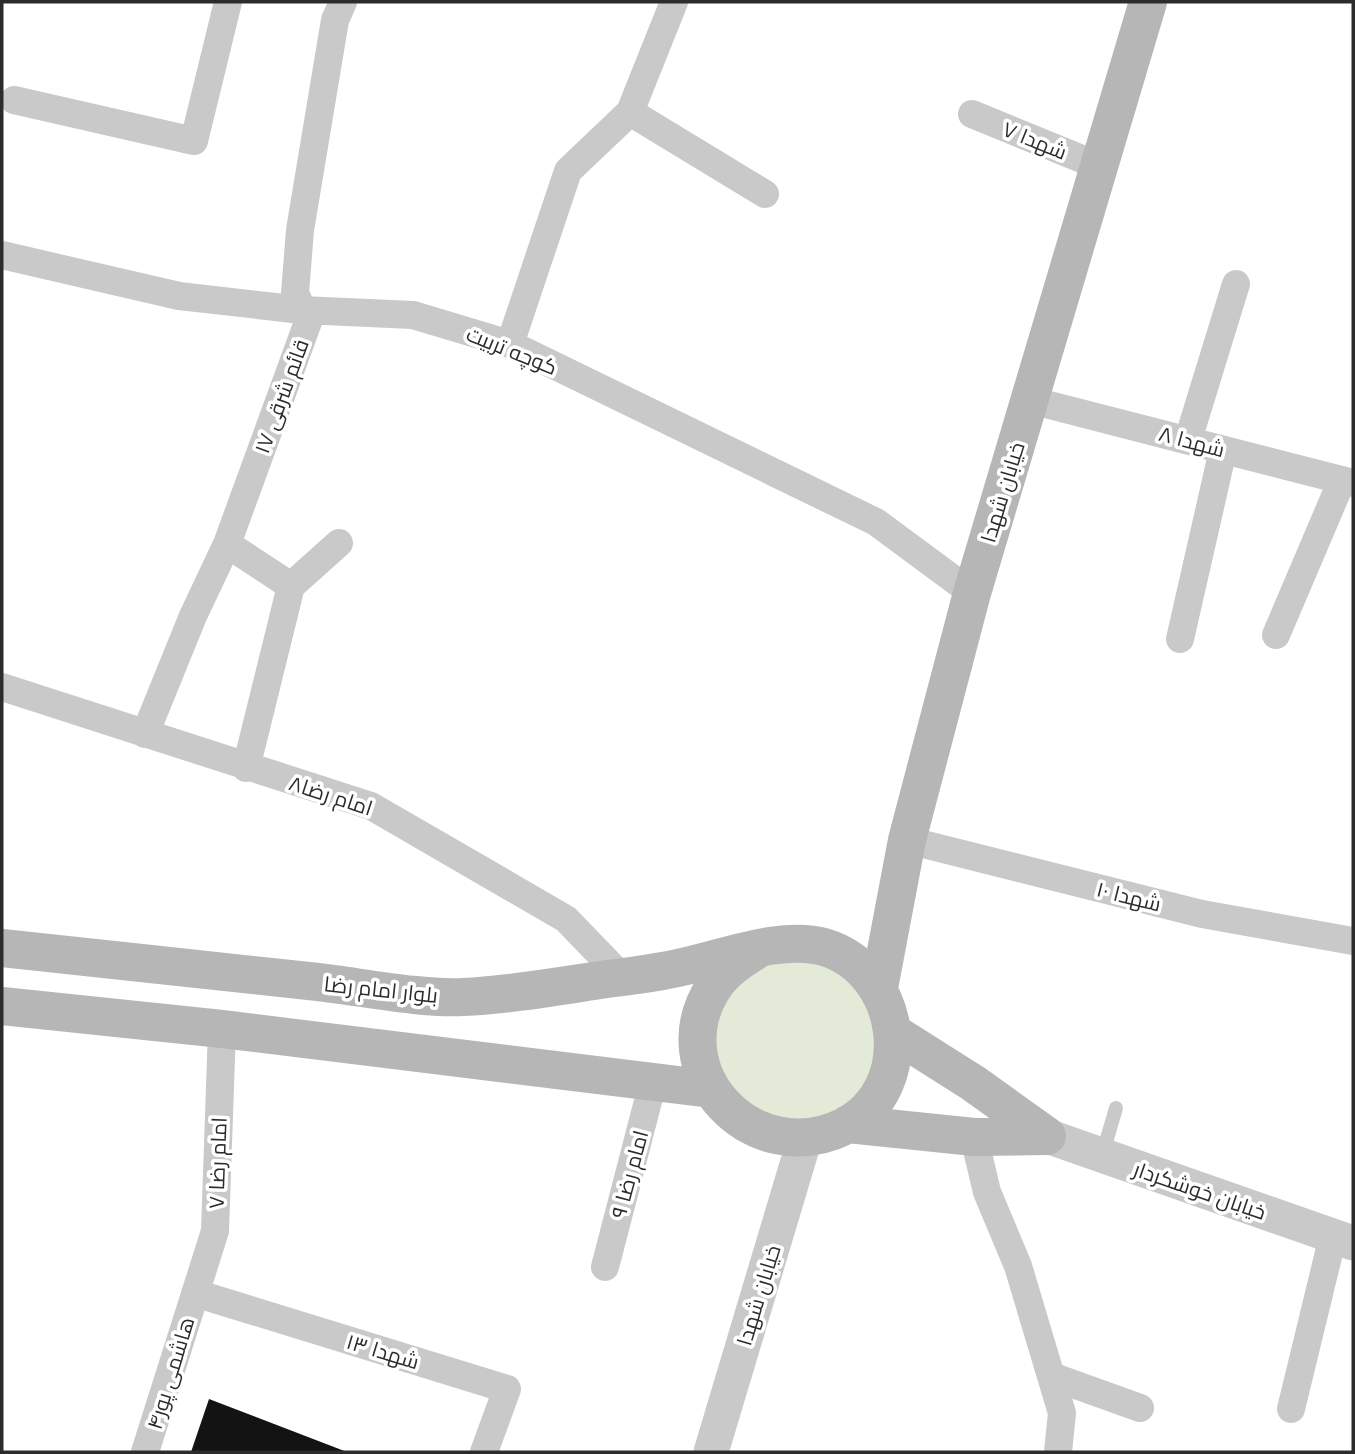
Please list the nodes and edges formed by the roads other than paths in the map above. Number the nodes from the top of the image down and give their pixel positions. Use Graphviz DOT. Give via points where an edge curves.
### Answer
graph roads {
  1 [pos="228,2"];
  2 [pos="343,2"];
  3 [pos="674,2"];
  4 [pos="1148,2"];
  5 [pos="14,100"];
  6 [pos="630,112"];
  7 [pos="972,114"];
  8 [pos="1099,166"];
  9 [pos="765,194"];
  10 [pos="2,255"];
  11 [pos="1236,284"];
  12 [pos="302,310"];
  13 [pos="510,344"];
  14 [pos="1030,400"];
  15 [pos="1188,440"];
  16 [pos="1223,450"];
  17 [pos="1347,482"];
  18 [pos="339,543"];
  19 [pos="227,544"];
  20 [pos="291,586"];
  21 [pos="972,593"];
  22 [pos="1276,635"];
  23 [pos="1180,639"];
  24 [pos="2,687"];
  25 [pos="145,734"];
  26 [pos="246,768"];
  27 [pos="907,840"];
  28 [pos="1353,941"];
  29 [pos="2,948"];
  30 [pos="757,950"];
  31 [pos="622,977"];
  32 [pos="879,988"];
  33 [pos="2,1006"];
  34 [pos="222,1029"];
  35 [pos="894,1033"];
  36 [pos="653,1082"];
  37 [pos="711,1089"];
  38 [pos="1116,1108"];
  39 [pos="848,1124"];
  40 [pos="1046,1136"];
  41 [pos="974,1137"];
  42 [pos="805,1138"];
  43 [pos="1102,1156"];
  44 [pos="1343,1240"];
  45 [pos="605,1267"];
  46 [pos="195,1293"];
  47 [pos="1051,1376"];
  48 [pos="1140,1408"];
  49 [pos="1291,1409"];
  50 [pos="145,1452"];
  51 [pos="484,1452"];
  52 [pos="711,1452"];
  53 [pos="1058,1452"];
  1 -- 5 [label="street" via="194,141"];
  2 -- 12 [label="street, قائم شرقی ۱۷" via="335,20 300,230 295,293"];
  3 -- 6 [label="street"];
  4 -- 8 [label="main road, خیابان شهدا"];
  6 -- 9 [label="street"];
  6 -- 13 [label="street" via="568,171"];
  7 -- 8 [label="street, شهدا ۷"];
  8 -- 14 [label="main road, خیابان شهدا"];
  10 -- 12 [label="street, کوچه تربیت" via="179,296"];
  11 -- 15 [label="street"];
  12 -- 13 [label="street, کوچه تربیت" via="413,315"];
  12 -- 19 [label="street, قائم شرقی ۱۷" via="308,322"];
  13 -- 21 [label="street, کوچه تربیت" via="876,522"];
  14 -- 15 [label="street, شهدا ۸"];
  14 -- 21 [label="main road, خیابان شهدا"];
  15 -- 16 [label="street, شهدا ۸"];
  16 -- 17 [label="street, شهدا ۸"];
  16 -- 23 [label="street"];
  17 -- 22 [label="street"];
  18 -- 20 [label="street"];
  19 -- 20 [label="street"];
  19 -- 25 [label="street, قائم شرقی ۱۷"];
  20 -- 26 [label="street"];
  21 -- 27 [label="main road, خیابان شهدا"];
  24 -- 25 [label="street, ۸امام رضا"];
  25 -- 26 [label="street, ۸امام رضا"];
  26 -- 31 [label="street, ۸امام رضا" via="371,806 566,919"];
  27 -- 28 [label="street, شهدا ۱۰" via="1202,914"];
  27 -- 32 [label="main road, خیابان شهدا"];
  29 -- 31 [label="main road, بلوار امام رضا" via="460,997"];
  30 -- 31 [label="main road, بلوار امام رضا"];
  30 -- 32 [label="main road" via="779,944 825,947 864,970"];
  30 -- 37 [label="main road" via="715,985 703,1009 698,1037 701,1064"];
  32 -- 35 [label="main road"];
  33 -- 34 [label="main road"];
  34 -- 36 [label="main road"];
  34 -- 46 [label="street, امام رضا ۷" via="215,1231"];
  35 -- 39 [label="main road" via="891,1069 884,1085"];
  35 -- 40 [label="main road"];
  36 -- 37 [label="main road"];
  36 -- 45 [label="street, امام رضا ۹"];
  37 -- 42 [label="main road" via="741,1122 761,1132"];
  38 -- 43 [label="lane"];
  39 -- 41 [label="main road"];
  39 -- 42 [label="main road"];
  40 -- 41 [label="main road"];
  40 -- 43 [label="street, خیابان خوشکردار"];
  41 -- 47 [label="street" via="987,1192 1018,1266"];
  42 -- 52 [label="street, خیابان شهدا"];
  43 -- 44 [label="street, خیابان خوشکردار"];
  44 -- 49 [label="street"];
  46 -- 50 [label="street, هاشمی پور۴"];
  46 -- 51 [label="street, شهدا ۱۳" via="507,1389"];
  47 -- 48 [label="street"];
  47 -- 53 [label="street" via="1062,1413"];
}
